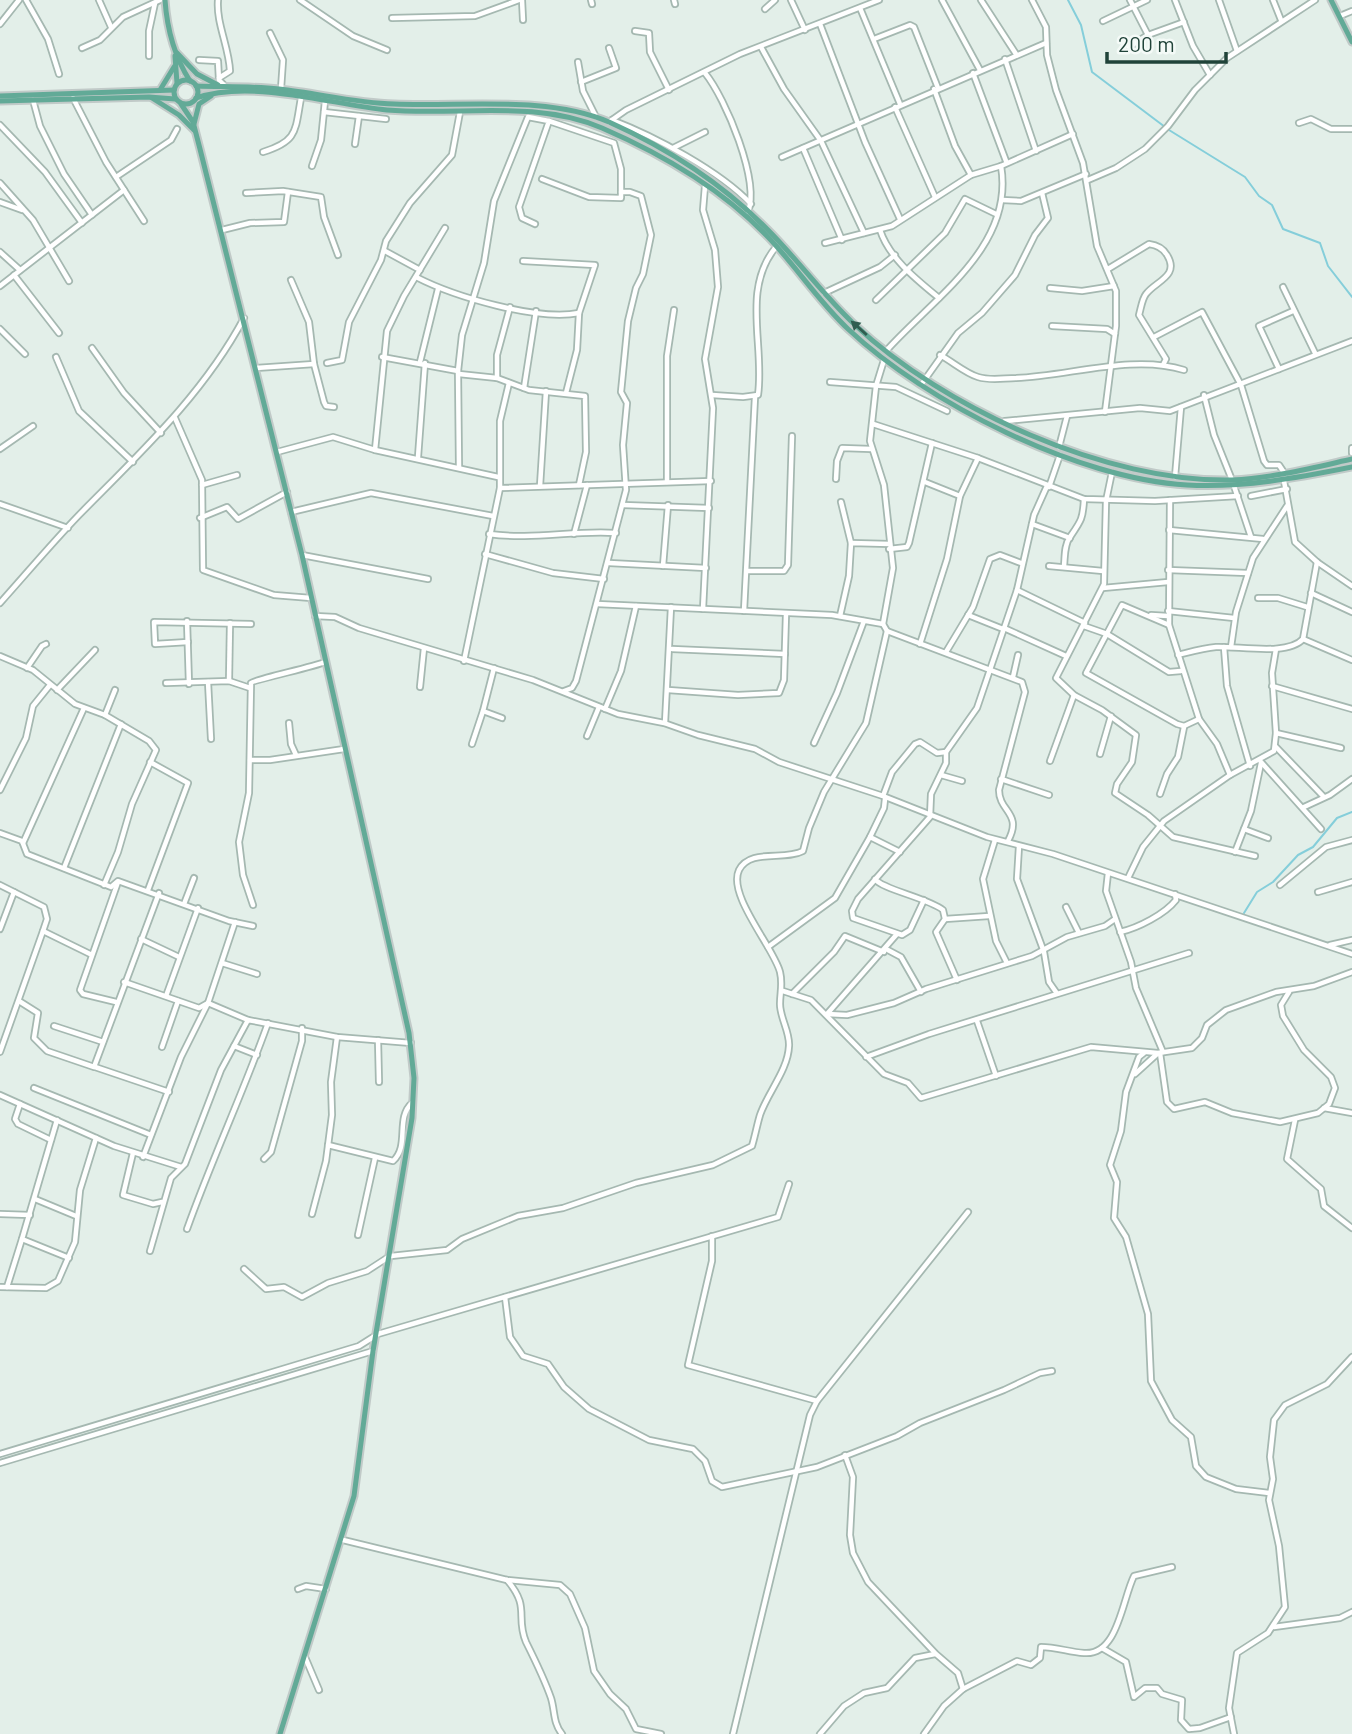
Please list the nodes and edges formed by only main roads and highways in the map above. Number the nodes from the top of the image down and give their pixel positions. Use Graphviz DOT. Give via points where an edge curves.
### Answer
graph roads {
  1 [pos="1331,0"];
  2 [pos="160,1"];
  3 [pos="1352,42"];
  4 [pos="175,51"];
  5 [pos="176,65"];
  6 [pos="190,81"];
  7 [pos="175,86"];
  8 [pos="196,86"];
  9 [pos="223,86"];
  10 [pos="160,90"];
  11 [pos="217,93"];
  12 [pos="0,96"];
  13 [pos="149,97"];
  14 [pos="175,99"];
  15 [pos="195,100"];
  16 [pos="0,102"];
  17 [pos="181,104"];
  18 [pos="194,127"];
  19 [pos="923,382"];
  20 [pos="1352,459"];
  21 [pos="1352,467"];
  22 [pos="1284,478"];
  23 [pos="1233,483"];
  24 [pos="280,1734"];
  1 -- 3 [label="main road"];
  2 -- 4 [label="main road"];
  4 -- 5 [label="main road"];
  4 -- 6 [label="main road"];
  4 -- 9 [label="main road" via="197,74"];
  5 -- 7 [label="main road"];
  5 -- 10 [label="main road"];
  6 -- 7 [label="main road"];
  6 -- 8 [label="main road"];
  7 -- 10 [label="main road"];
  7 -- 14 [label="main road"];
  8 -- 9 [label="main road"];
  8 -- 15 [label="main road"];
  19 -- 9 [label="main road, one-way" via="824,293 725,191 610,121 551,106 389,104"];
  10 -- 12 [label="main road"];
  11 -- 15 [label="main road"];
  11 -- 18 [label="main road" via="199,104"];
  11 -- 19 [label="main road" via="384,109 538,111 575,118 640,146 705,186 759,228 836,318 884,360"];
  13 -- 14 [label="main road"];
  13 -- 16 [label="main road"];
  13 -- 18 [label="main road"];
  14 -- 17 [label="main road"];
  15 -- 17 [label="main road"];
  15 -- 18 [label="main road"];
  17 -- 18 [label="main road"];
  18 -- 24 [label="main road" via="302,555 411,1042 413,1102 354,1496"];
  19 -- 23 [label="main road" via="1059,447 1130,469"];
  19 -- 23 [label="main road" via="1060,456 1112,472 1183,485"];
  20 -- 22 [label="main road"];
  21 -- 22 [label="main road"];
  22 -- 23 [label="main road"];
}
